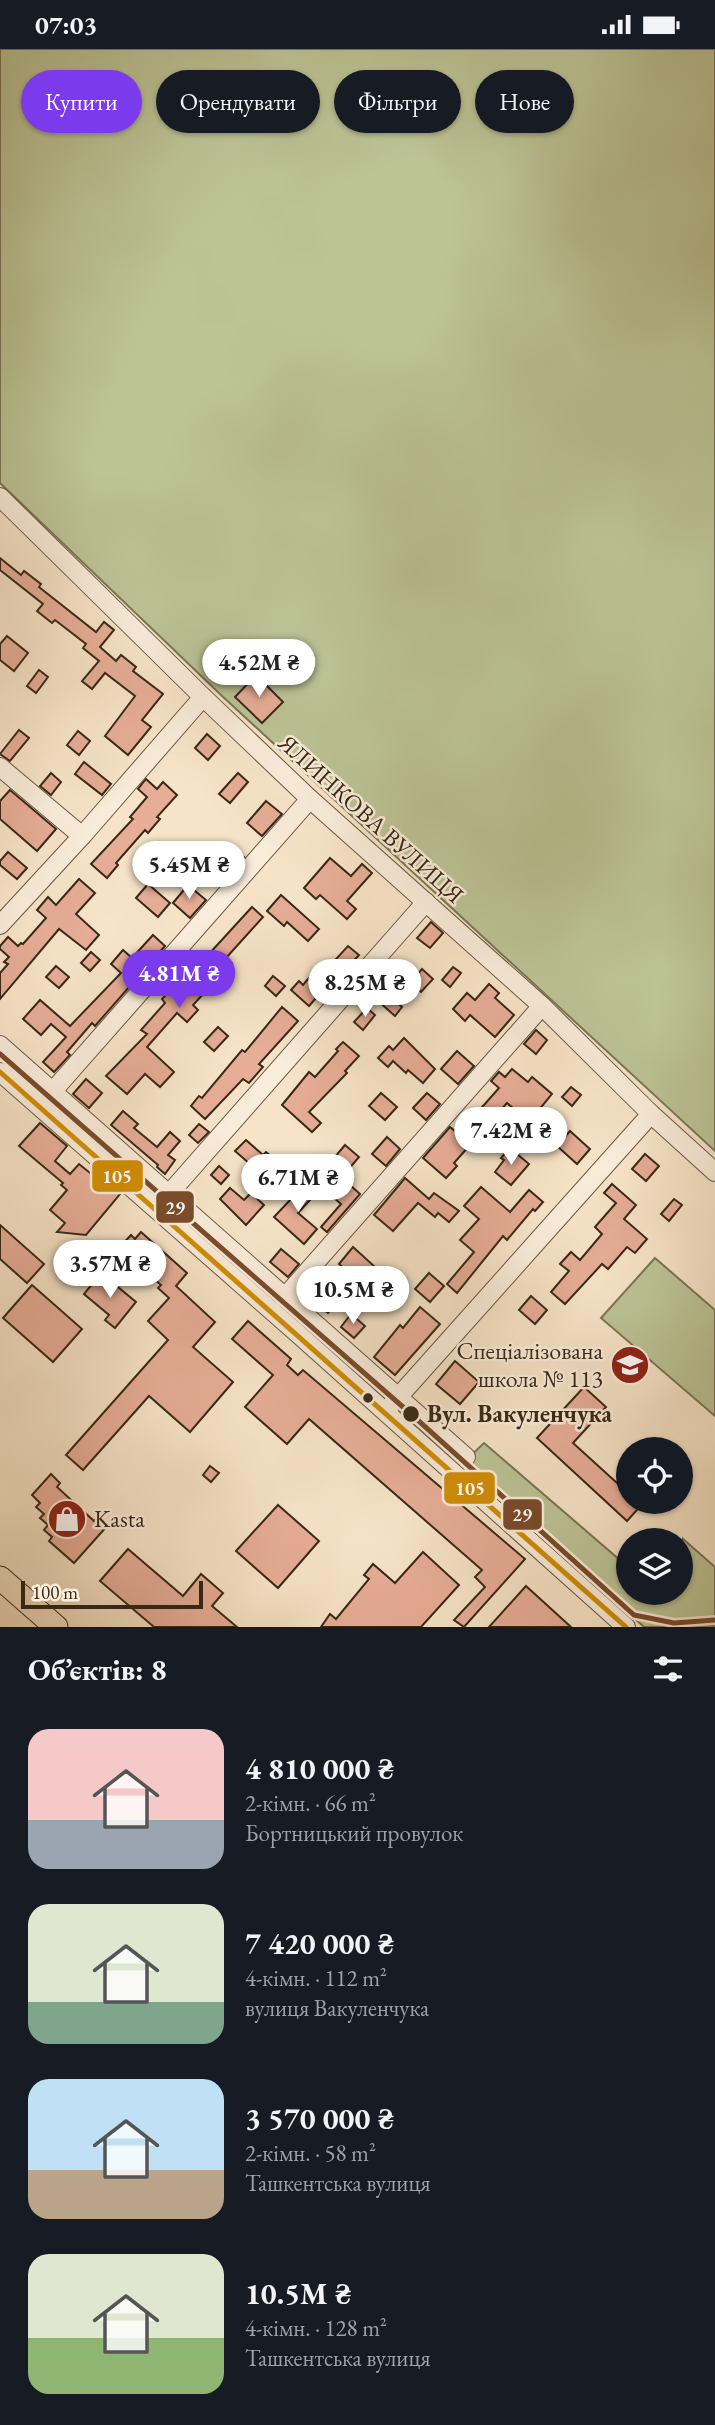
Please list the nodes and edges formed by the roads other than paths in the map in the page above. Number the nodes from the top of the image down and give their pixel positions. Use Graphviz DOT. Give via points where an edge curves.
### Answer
graph roads {
  1 [pos="0,497"];
  2 [pos="203,697"];
  3 [pos="0,767"];
  4 [pos="310,799"];
  5 [pos="82,836"];
  6 [pos="426,902"];
  7 [pos="0,925"];
  8 [pos="542,1006"];
  9 [pos="0,1045"];
  10 [pos="0,1072"];
  11 [pos="52,1092"];
  12 [pos="651,1114"];
  13 [pos="715,1172"];
  14 [pos="168,1195"];
  15 [pos="285,1298"];
  16 [pos="399,1397"];
  17 [pos="384,1413"];
  18 [pos="466,1457"];
  19 [pos="0,1578"];
  20 [pos="56,1627"];
  21 [pos="626,1627"];
  1 -- 2 [label="street, ЯЛИНКОВА ВУЛИЦЯ"];
  2 -- 4 [label="street, ЯЛИНКОВА ВУЛИЦЯ"];
  2 -- 5 [label="street"];
  3 -- 5 [label="street"];
  4 -- 6 [label="street, ЯЛИНКОВА ВУЛИЦЯ"];
  4 -- 11 [label="street"];
  5 -- 7 [label="street"];
  6 -- 8 [label="street, ЯЛИНКОВА ВУЛИЦЯ"];
  6 -- 14 [label="street"];
  8 -- 12 [label="street, ЯЛИНКОВА ВУЛИЦЯ"];
  8 -- 15 [label="street"];
  9 -- 11 [label="street"];
  10 -- 17 [label="street"];
  11 -- 14 [label="street"];
  12 -- 13 [label="street, ЯЛИНКОВА ВУЛИЦЯ"];
  12 -- 16 [label="street"];
  14 -- 15 [label="street"];
  15 -- 16 [label="street"];
  16 -- 17 [label="street"];
  16 -- 18 [label="street"];
  17 -- 21 [label="street"];
  19 -- 20 [label="main road"];
}
